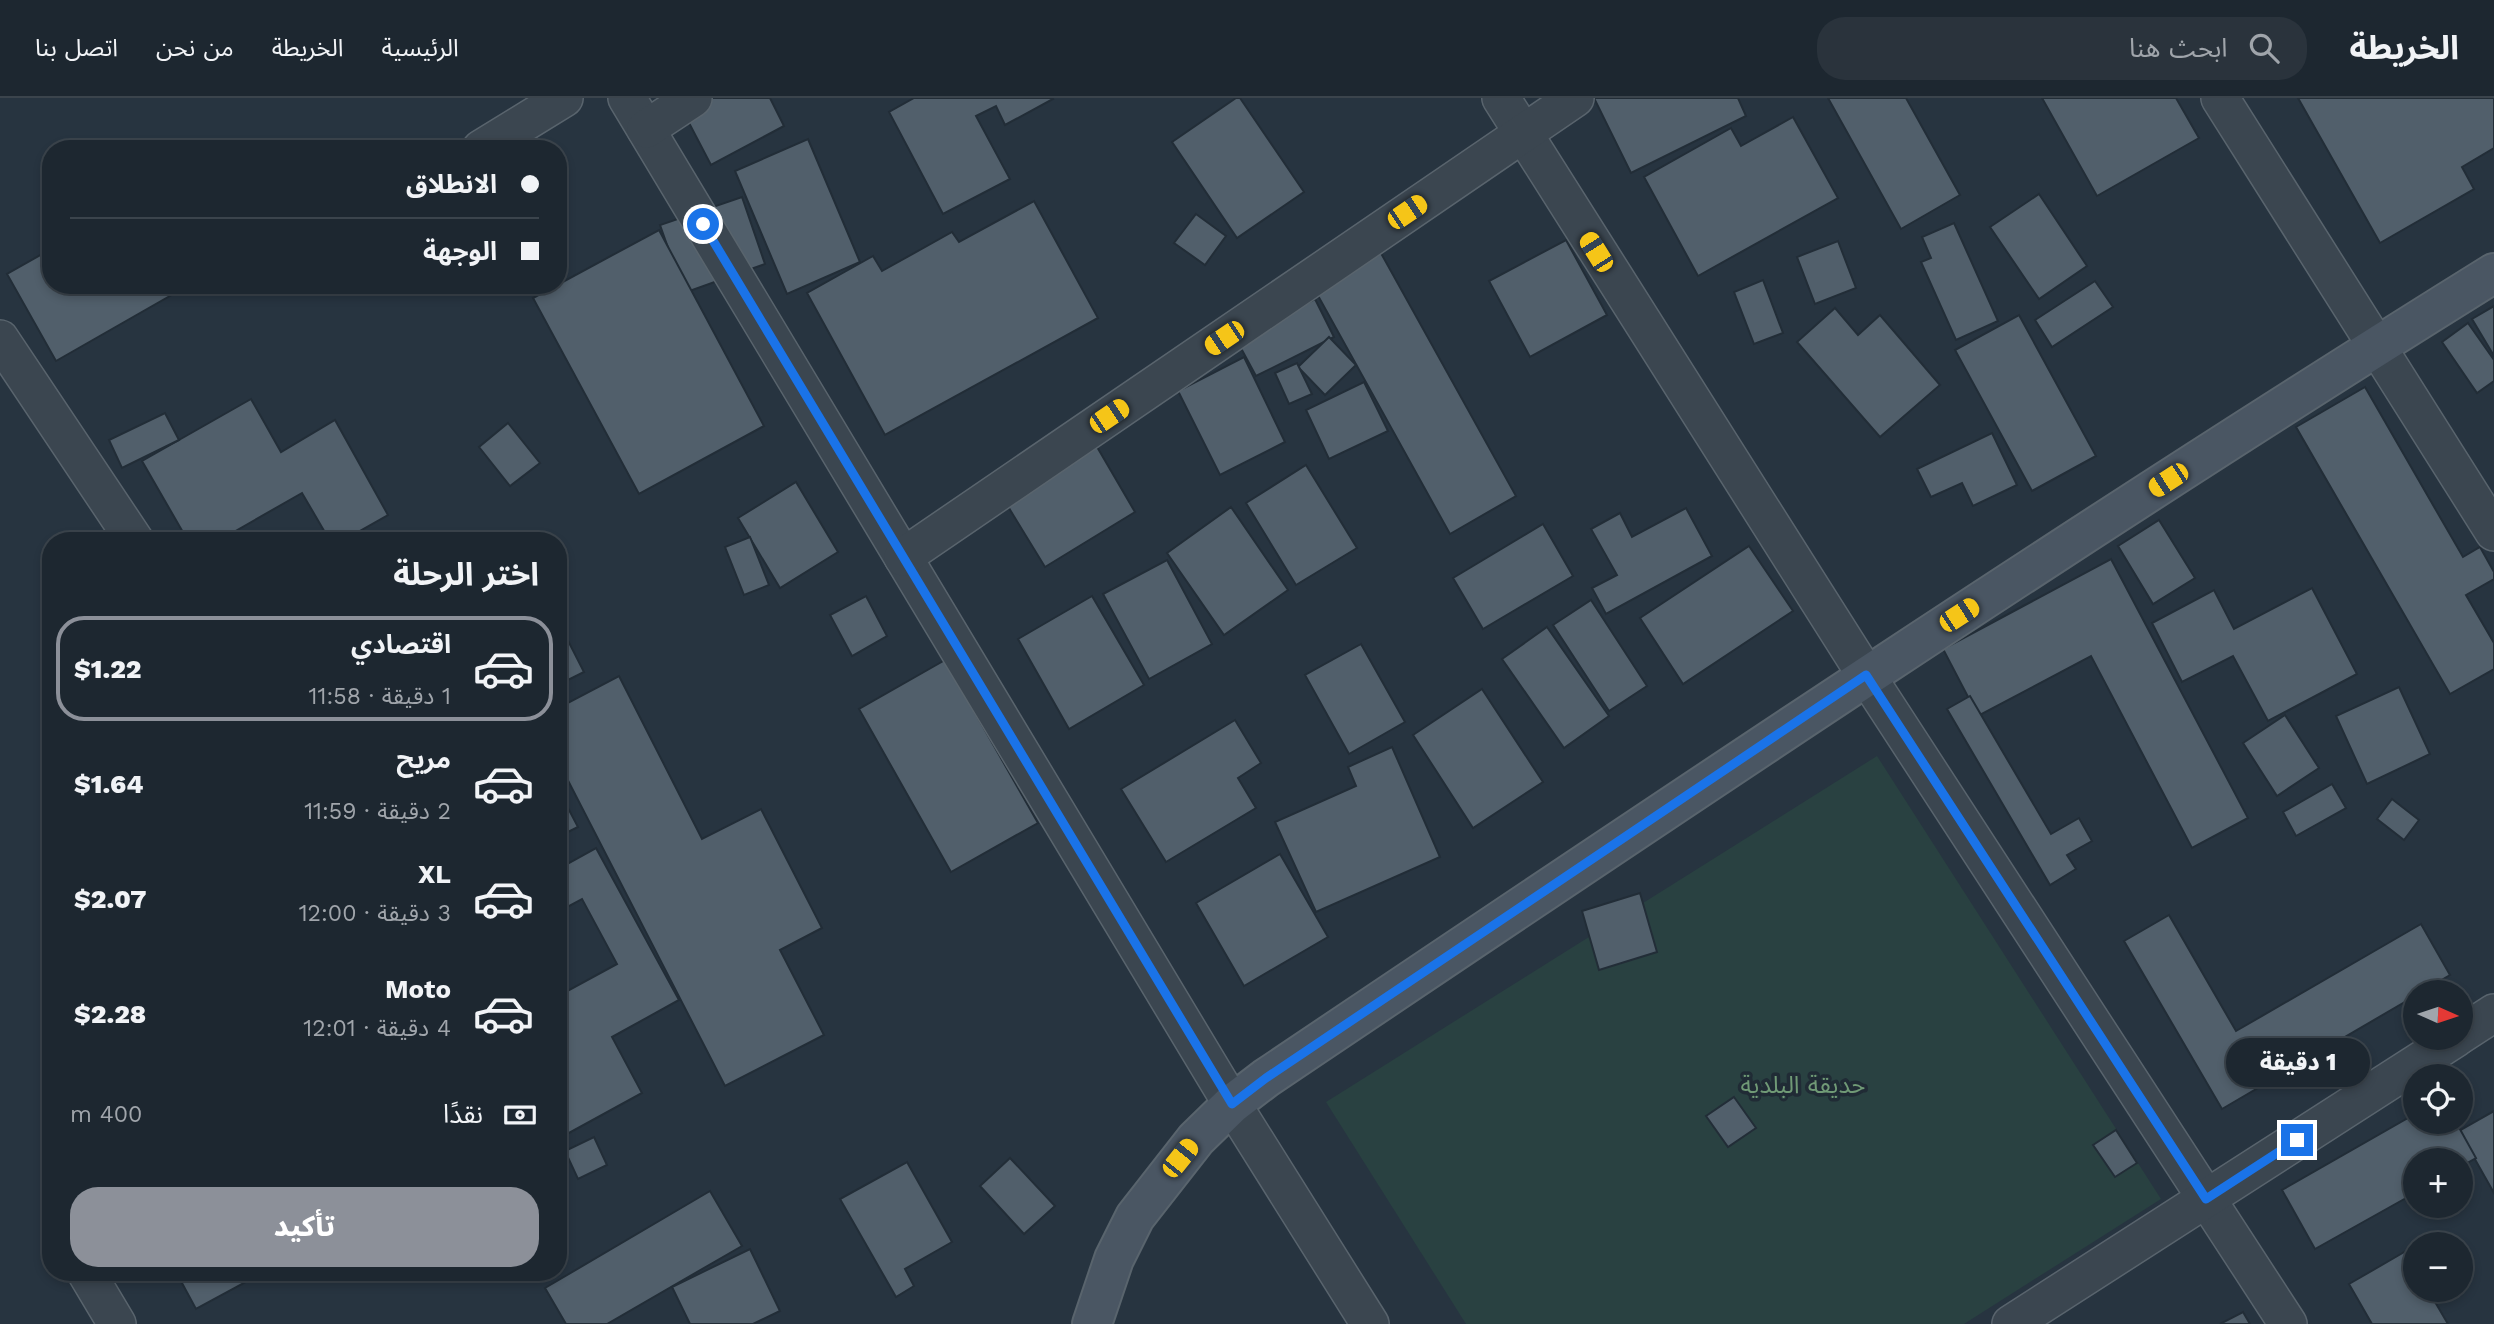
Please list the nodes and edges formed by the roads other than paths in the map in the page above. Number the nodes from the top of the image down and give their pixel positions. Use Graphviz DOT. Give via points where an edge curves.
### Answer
graph roads {
  1 [pos="564,98"];
  2 [pos="627,98"];
  3 [pos="693,98"];
  4 [pos="1501,98"];
  5 [pos="1575,98"];
  6 [pos="2220,98"];
  7 [pos="646,129"];
  8 [pos="1522,134"];
  9 [pos="496,140"];
  10 [pos="2494,273"];
  11 [pos="0,339"];
  12 [pos="2378,345"];
  13 [pos="129,532"];
  14 [pos="2494,532"];
  15 [pos="903,557"];
  16 [pos="1866,675"];
  17 [pos="2494,1013"];
  18 [pos="2473,1026"];
  19 [pos="2436,1050"];
  20 [pos="1232,1104"];
  21 [pos="2206,1199"];
  22 [pos="91,1281"];
  23 [pos="117,1324"];
  24 [pos="1092,1324"];
  25 [pos="1370,1324"];
  26 [pos="2011,1324"];
  27 [pos="2288,1324"];
  1 -- 9 [label="street"];
  2 -- 7 [label="street"];
  3 -- 7 [label="street"];
  4 -- 8 [label="street"];
  5 -- 8 [label="street"];
  6 -- 12 [label="street"];
  7 -- 15 [label="street"];
  8 -- 15 [label="street"];
  8 -- 16 [label="street"];
  10 -- 12 [label="main road"];
  11 -- 13 [label="street"];
  12 -- 14 [label="street"];
  12 -- 16 [label="main road"];
  15 -- 20 [label="street"];
  16 -- 20 [label="main road"];
  16 -- 21 [label="street"];
  17 -- 18 [label="street"];
  19 -- 21 [label="street"];
  20 -- 24 [label="main road" via="1196,1139 1135,1217 1114,1259"];
  20 -- 25 [label="street"];
  21 -- 26 [label="street"];
  21 -- 27 [label="street"];
  22 -- 23 [label="street"];
}
